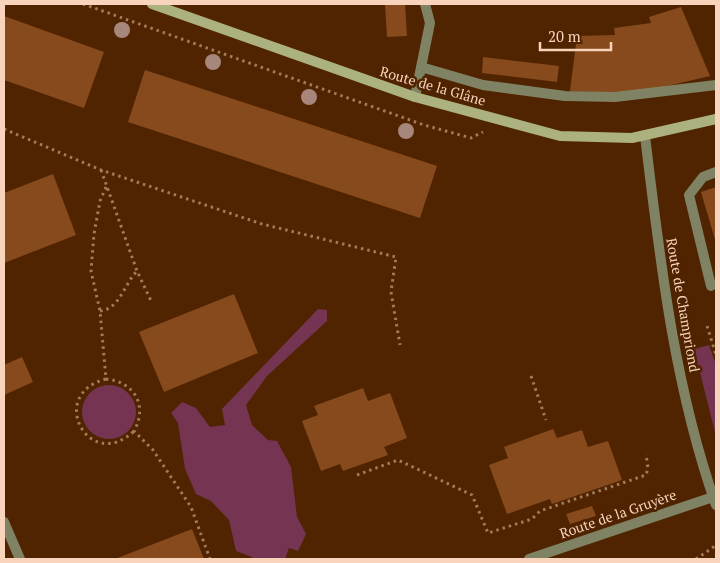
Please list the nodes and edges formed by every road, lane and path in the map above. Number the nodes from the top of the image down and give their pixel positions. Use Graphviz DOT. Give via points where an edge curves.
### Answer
graph roads {
  1 [pos="83,4"];
  2 [pos="152,4"];
  3 [pos="425,4"];
  4 [pos="421,67"];
  5 [pos="716,85"];
  6 [pos="415,97"];
  7 [pos="716,119"];
  8 [pos="506,121"];
  9 [pos="4,129"];
  10 [pos="644,136"];
  11 [pos="101,170"];
  12 [pos="716,172"];
  13 [pos="106,187"];
  14 [pos="138,271"];
  15 [pos="711,286"];
  16 [pos="152,304"];
  17 [pos="100,311"];
  18 [pos="706,326"];
  19 [pos="400,344"];
  20 [pos="716,355"];
  21 [pos="531,376"];
  22 [pos="106,379"];
  23 [pos="546,420"];
  24 [pos="134,432"];
  25 [pos="646,454"];
  26 [pos="357,474"];
  27 [pos="715,499"];
  28 [pos="4,522"];
  29 [pos="715,546"];
  30 [pos="20,559"];
  31 [pos="210,559"];
  32 [pos="529,559"];
  33 [pos="696,559"];
  1 -- 8 [label="path" via="432,128 471,138"];
  2 -- 6 [label="main road, Route de la Glâne"];
  3 -- 4 [label="street" via="430,23"];
  4 -- 5 [label="street" via="483,85 565,96 615,97"];
  4 -- 6 [label="street"];
  6 -- 8 [label="main road, Route de la Glâne"];
  7 -- 10 [label="main road, Route de la Glâne"];
  8 -- 10 [label="main road, Route de la Glâne" via="560,136"];
  9 -- 11 [label="path"];
  10 -- 27 [label="street, Route de Champriond" via="672,338"];
  11 -- 13 [label="path"];
  11 -- 19 [label="path" via="262,224 396,257 391,292"];
  12 -- 15 [label="street" via="703,177 689,195"];
  13 -- 14 [label="path"];
  13 -- 17 [label="path" via="94,234 91,270"];
  14 -- 16 [label="path"];
  14 -- 17 [label="path" via="129,279 115,305 109,311"];
  17 -- 22 [label="path"];
  18 -- 20 [label="path"];
  21 -- 23 [label="path"];
  22 -- 24 [label="path" via="126,384 139,401 141,412"];
  22 -- 24 [label="path" via="95,382 80,396 76,407 80,428 86,436 106,444 126,439"];
  24 -- 31 [label="path" via="153,450 190,507"];
  25 -- 26 [label="path" via="646,475 540,511 532,519 488,534 472,495 398,460"];
  27 -- 32 [label="street, Route de la Gruyère"];
  28 -- 30 [label="street"];
  29 -- 33 [label="path"];
}
